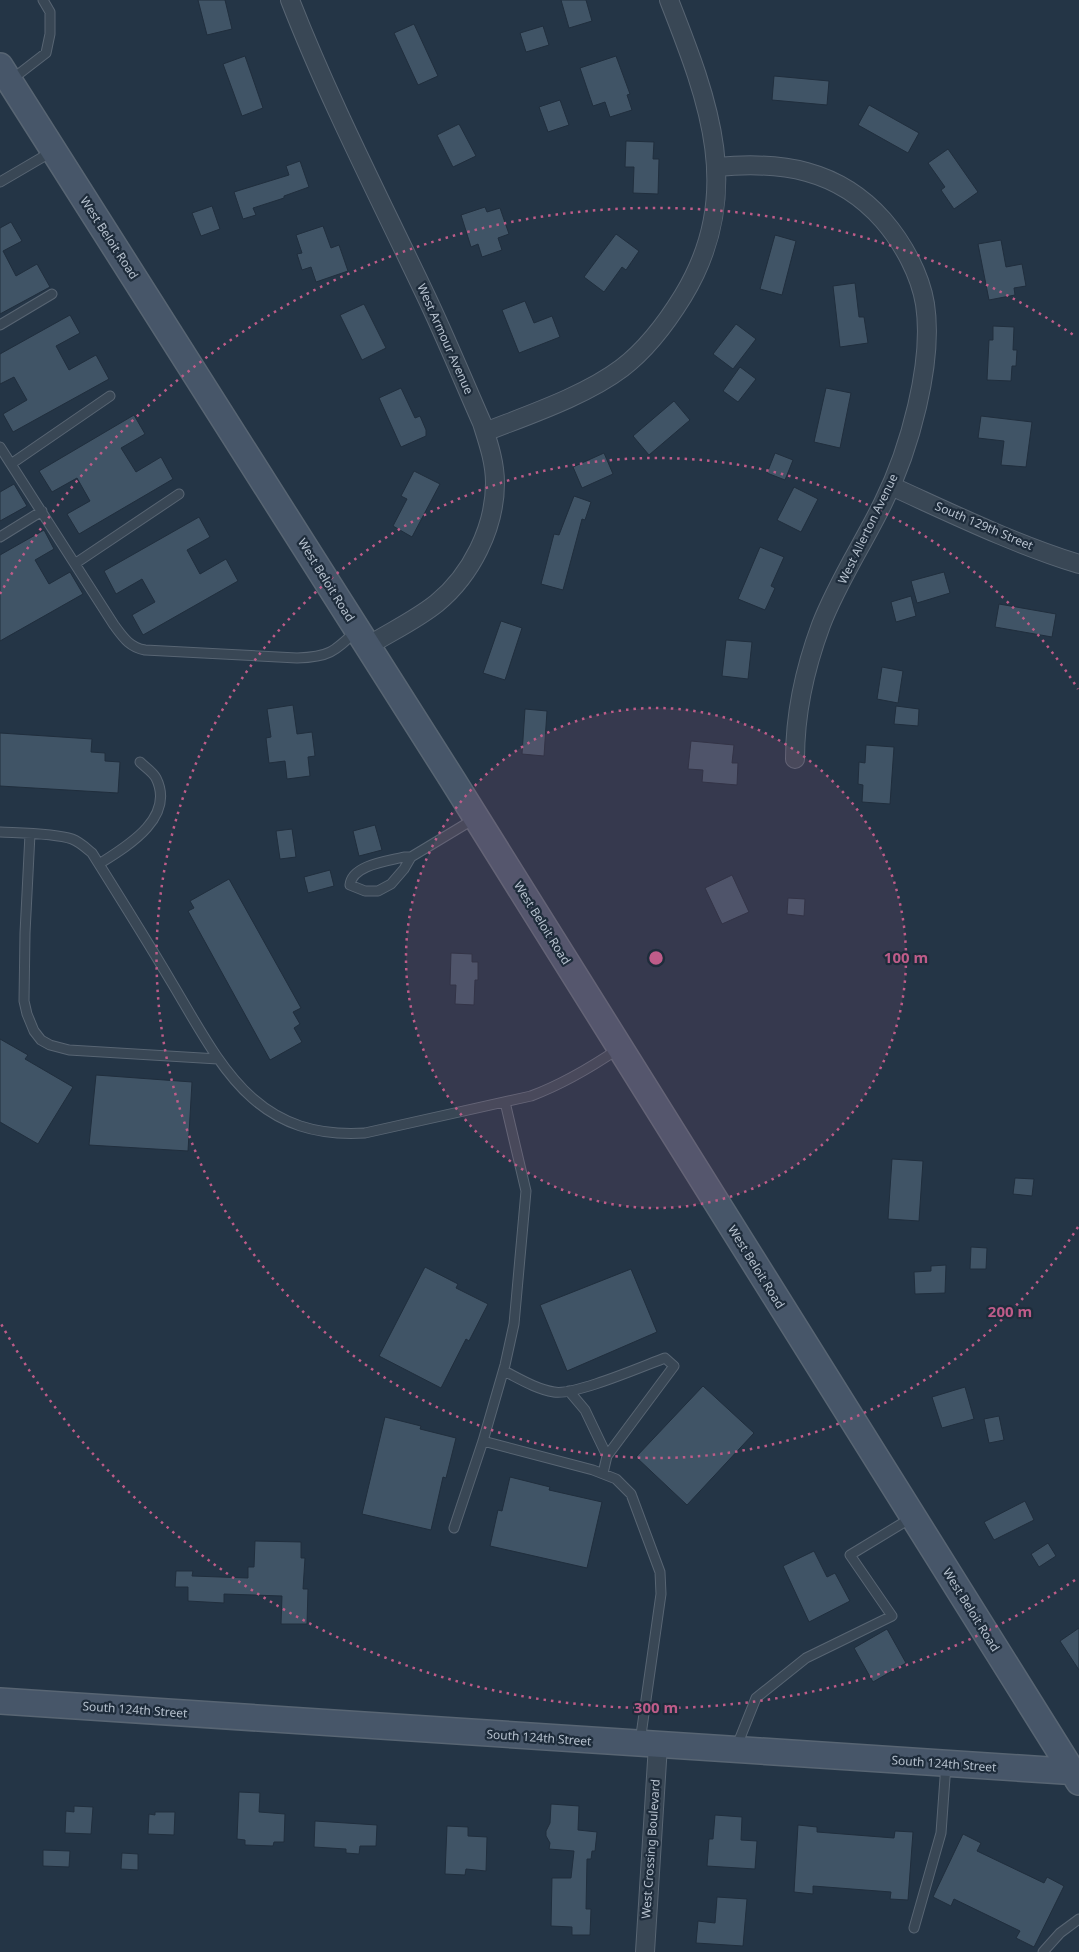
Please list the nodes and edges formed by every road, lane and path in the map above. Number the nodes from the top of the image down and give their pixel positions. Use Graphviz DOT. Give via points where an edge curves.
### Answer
graph roads {
  1 [pos="43,0"];
  2 [pos="290,0"];
  3 [pos="669,0"];
  4 [pos="5,74"];
  5 [pos="53,150"];
  6 [pos="717,168"];
  7 [pos="0,182"];
  8 [pos="52,294"];
  9 [pos="0,325"];
  10 [pos="110,396"];
  11 [pos="485,432"];
  12 [pos="0,447"];
  13 [pos="11,464"];
  14 [pos="891,486"];
  15 [pos="179,494"];
  16 [pos="42,511"];
  17 [pos="0,537"];
  18 [pos="76,563"];
  19 [pos="1079,564"];
  20 [pos="363,638"];
  21 [pos="795,759"];
  22 [pos="140,762"];
  23 [pos="476,817"];
  24 [pos="0,832"];
  25 [pos="30,834"];
  26 [pos="411,858"];
  27 [pos="99,864"];
  28 [pos="620,1048"];
  29 [pos="218,1059"];
  30 [pos="505,1102"];
  31 [pos="504,1371"];
  32 [pos="569,1390"];
  33 [pos="483,1441"];
  34 [pos="607,1456"];
  35 [pos="602,1474"];
  36 [pos="912,1517"];
  37 [pos="454,1528"];
  38 [pos="0,1701"];
  39 [pos="649,1745"];
  40 [pos="735,1750"];
  41 [pos="946,1764"];
  42 [pos="1077,1775"];
  43 [pos="1079,1919"];
  44 [pos="914,1928"];
  45 [pos="645,1952"];
  46 [pos="1043,1952"];
  1 -- 4 [label="lane" via="50,12 46,53"];
  2 -- 11 [label="street, West Armour Avenue" via="384,211 426,294"];
  3 -- 6 [label="street" via="705,100"];
  4 -- 5 [label="main road, West Beloit Road"];
  5 -- 7 [label="lane"];
  5 -- 20 [label="main road, West Beloit Road"];
  6 -- 11 [label="street" via="716,208 706,250 691,282 658,332 632,360 602,380"];
  6 -- 14 [label="street, West Allerton Avenue" via="776,166 825,177 875,211 902,245 923,293 927,337 916,414"];
  8 -- 9 [label="lane"];
  10 -- 13 [label="lane"];
  11 -- 20 [label="street, West Armour Avenue" via="495,484 491,515 466,573 435,604"];
  12 -- 13 [label="lane"];
  13 -- 16 [label="lane"];
  14 -- 19 [label="street, South 129th Street"];
  14 -- 21 [label="street, West Allerton Avenue" via="849,567 808,663 800,701"];
  15 -- 18 [label="lane"];
  16 -- 17 [label="lane"];
  16 -- 18 [label="lane"];
  18 -- 20 [label="lane" via="123,638 137,649 320,657"];
  20 -- 23 [label="main road, West Beloit Road"];
  22 -- 27 [label="lane" via="156,777 160,804 149,827 131,844"];
  23 -- 26 [label="lane"];
  23 -- 28 [label="main road, West Beloit Road"];
  24 -- 25 [label="lane"];
  25 -- 27 [label="lane" via="72,839 92,853"];
  25 -- 29 [label="lane" via="24,1001 38,1035 50,1045 68,1050"];
  26 -- 26 [label="lane" via="391,884 378,891 364,891 350,884 350,878 356,871 404,856"];
  27 -- 29 [label="lane"];
  28 -- 30 [label="lane" via="552,1088"];
  28 -- 36 [label="main road, West Beloit Road"];
  29 -- 30 [label="lane" via="254,1102 296,1125 321,1131 345,1134 383,1130"];
  30 -- 31 [label="lane" via="526,1191 514,1324"];
  31 -- 32 [label="lane" via="532,1386 556,1393"];
  31 -- 33 [label="lane"];
  32 -- 34 [label="lane" via="585,1410"];
  32 -- 34 [label="lane" via="590,1386 665,1358 674,1366"];
  33 -- 35 [label="lane"];
  33 -- 37 [label="lane"];
  34 -- 35 [label="lane"];
  35 -- 39 [label="lane" via="616,1479 631,1494 660,1572"];
  36 -- 40 [label="lane" via="850,1555 892,1616 806,1658 756,1698"];
  36 -- 42 [label="main road, West Beloit Road"];
  38 -- 39 [label="main road, South 124th Street"];
  39 -- 40 [label="main road, South 124th Street"];
  39 -- 45 [label="street, West Crossing Boulevard"];
  40 -- 41 [label="main road, South 124th Street"];
  41 -- 42 [label="main road, South 124th Street"];
  41 -- 44 [label="lane" via="941,1833"];
  43 -- 46 [label="lane" via="1060,1933"];
}
